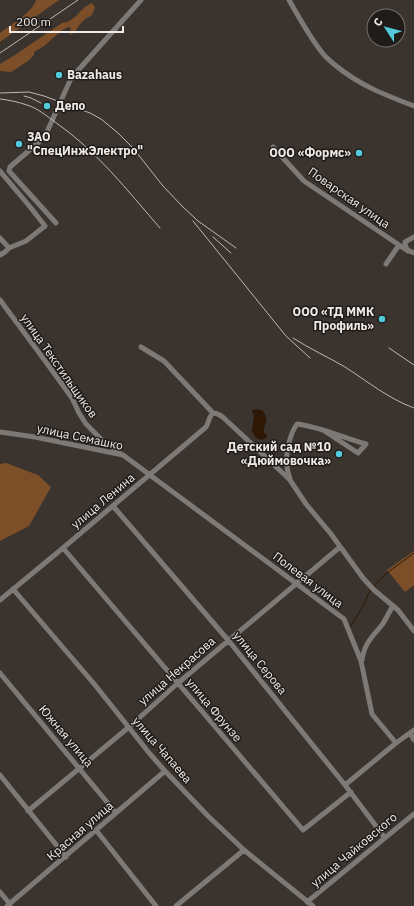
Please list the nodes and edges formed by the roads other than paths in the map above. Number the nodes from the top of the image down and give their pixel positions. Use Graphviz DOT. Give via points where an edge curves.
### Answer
graph roads {
  1 [pos="141,0"];
  2 [pos="290,0"];
  3 [pos="414,106"];
  4 [pos="273,147"];
  5 [pos="0,170"];
  6 [pos="56,223"];
  7 [pos="414,237"];
  8 [pos="0,238"];
  9 [pos="405,242"];
  10 [pos="399,245"];
  11 [pos="9,248"];
  12 [pos="411,252"];
  13 [pos="0,255"];
  14 [pos="386,264"];
  15 [pos="0,300"];
  16 [pos="141,347"];
  17 [pos="213,413"];
  18 [pos="323,430"];
  19 [pos="0,432"];
  20 [pos="123,455"];
  21 [pos="149,475"];
  22 [pos="290,480"];
  23 [pos="113,506"];
  24 [pos="340,547"];
  25 [pos="63,548"];
  26 [pos="296,583"];
  27 [pos="12,589"];
  28 [pos="0,600"];
  29 [pos="393,606"];
  30 [pos="414,631"];
  31 [pos="228,640"];
  32 [pos="361,661"];
  33 [pos="0,673"];
  34 [pos="178,683"];
  35 [pos="129,727"];
  36 [pos="412,731"];
  37 [pos="414,740"];
  38 [pos="394,745"];
  39 [pos="79,768"];
  40 [pos="165,771"];
  41 [pos="0,775"];
  42 [pos="345,785"];
  43 [pos="351,792"];
  44 [pos="28,811"];
  45 [pos="116,813"];
  46 [pos="414,814"];
  47 [pos="96,830"];
  48 [pos="385,838"];
  49 [pos="244,850"];
  50 [pos="66,857"];
  51 [pos="0,892"];
  52 [pos="308,902"];
  53 [pos="8,905"];
  54 [pos="156,906"];
  55 [pos="176,906"];
  56 [pos="313,906"];
  1 -- 6 [label="street" via="72,77 46,134 10,167 9,171"];
  2 -- 3 [label="street" via="311,38 325,56 366,86"];
  4 -- 10 [label="street, Поварская улица" via="304,181"];
  5 -- 11 [label="street" via="45,226 26,241"];
  7 -- 9 [label="street"];
  8 -- 11 [label="street"];
  9 -- 10 [label="street"];
  9 -- 12 [label="street" via="406,248"];
  10 -- 12 [label="street, Поварская улица"];
  10 -- 14 [label="street"];
  11 -- 13 [label="street"];
  15 -- 20 [label="street, улица Текстильщиков" via="69,394 86,424"];
  16 -- 17 [label="street" via="164,361"];
  17 -- 21 [label="street, улица Ленина" via="206,427"];
  17 -- 22 [label="street" via="227,421"];
  18 -- 18 [label="street" via="350,440 366,444 358,453"];
  18 -- 22 [label="street" via="297,424 293,429 286,457"];
  19 -- 20 [label="street, улица Семашко"];
  20 -- 21 [label="street, улица Семашко"];
  21 -- 23 [label="street, улица Ленина"];
  21 -- 26 [label="street, Полевая улица"];
  22 -- 24 [label="street"];
  23 -- 25 [label="street, улица Ленина"];
  23 -- 31 [label="street, улица Серова"];
  24 -- 26 [label="street, улица Некрасова"];
  24 -- 29 [label="street" via="363,578"];
  25 -- 27 [label="street, улица Ленина"];
  25 -- 34 [label="street, улица Фрунзе"];
  26 -- 31 [label="street, улица Некрасова"];
  26 -- 32 [label="street, Полевая улица" via="344,619"];
  27 -- 28 [label="street, улица Ленина"];
  27 -- 35 [label="street, улица Чапаева"];
  29 -- 30 [label="street"];
  29 -- 32 [label="street" via="363,651"];
  31 -- 34 [label="street, улица Некрасова"];
  31 -- 42 [label="street, улица Серова"];
  32 -- 38 [label="street, Полевая улица" via="372,714"];
  33 -- 39 [label="street, Южная улица"];
  34 -- 35 [label="street, улица Некрасова"];
  34 -- 43 [label="street, улица Фрунзе" via="302,830"];
  35 -- 39 [label="street, улица Некрасова"];
  35 -- 40 [label="street, улица Чапаева"];
  36 -- 37 [label="street"];
  36 -- 38 [label="street"];
  38 -- 42 [label="street"];
  39 -- 44 [label="street, улица Некрасова"];
  39 -- 45 [label="street, Южная улица"];
  40 -- 45 [label="street, Красная улица"];
  40 -- 49 [label="street, улица Чапаева"];
  41 -- 44 [label="street"];
  42 -- 43 [label="street, улица Серова"];
  43 -- 48 [label="street, улица Серова"];
  44 -- 50 [label="street"];
  45 -- 47 [label="street, Красная улица"];
  46 -- 48 [label="street, улица Чайковского"];
  47 -- 50 [label="street, Красная улица"];
  47 -- 54 [label="street"];
  48 -- 52 [label="street, улица Чайковского"];
  49 -- 52 [label="street, улица Чапаева"];
  49 -- 55 [label="street"];
  50 -- 53 [label="street, Красная улица"];
  51 -- 53 [label="street"];
  52 -- 56 [label="street, улица Чапаева"];
}
